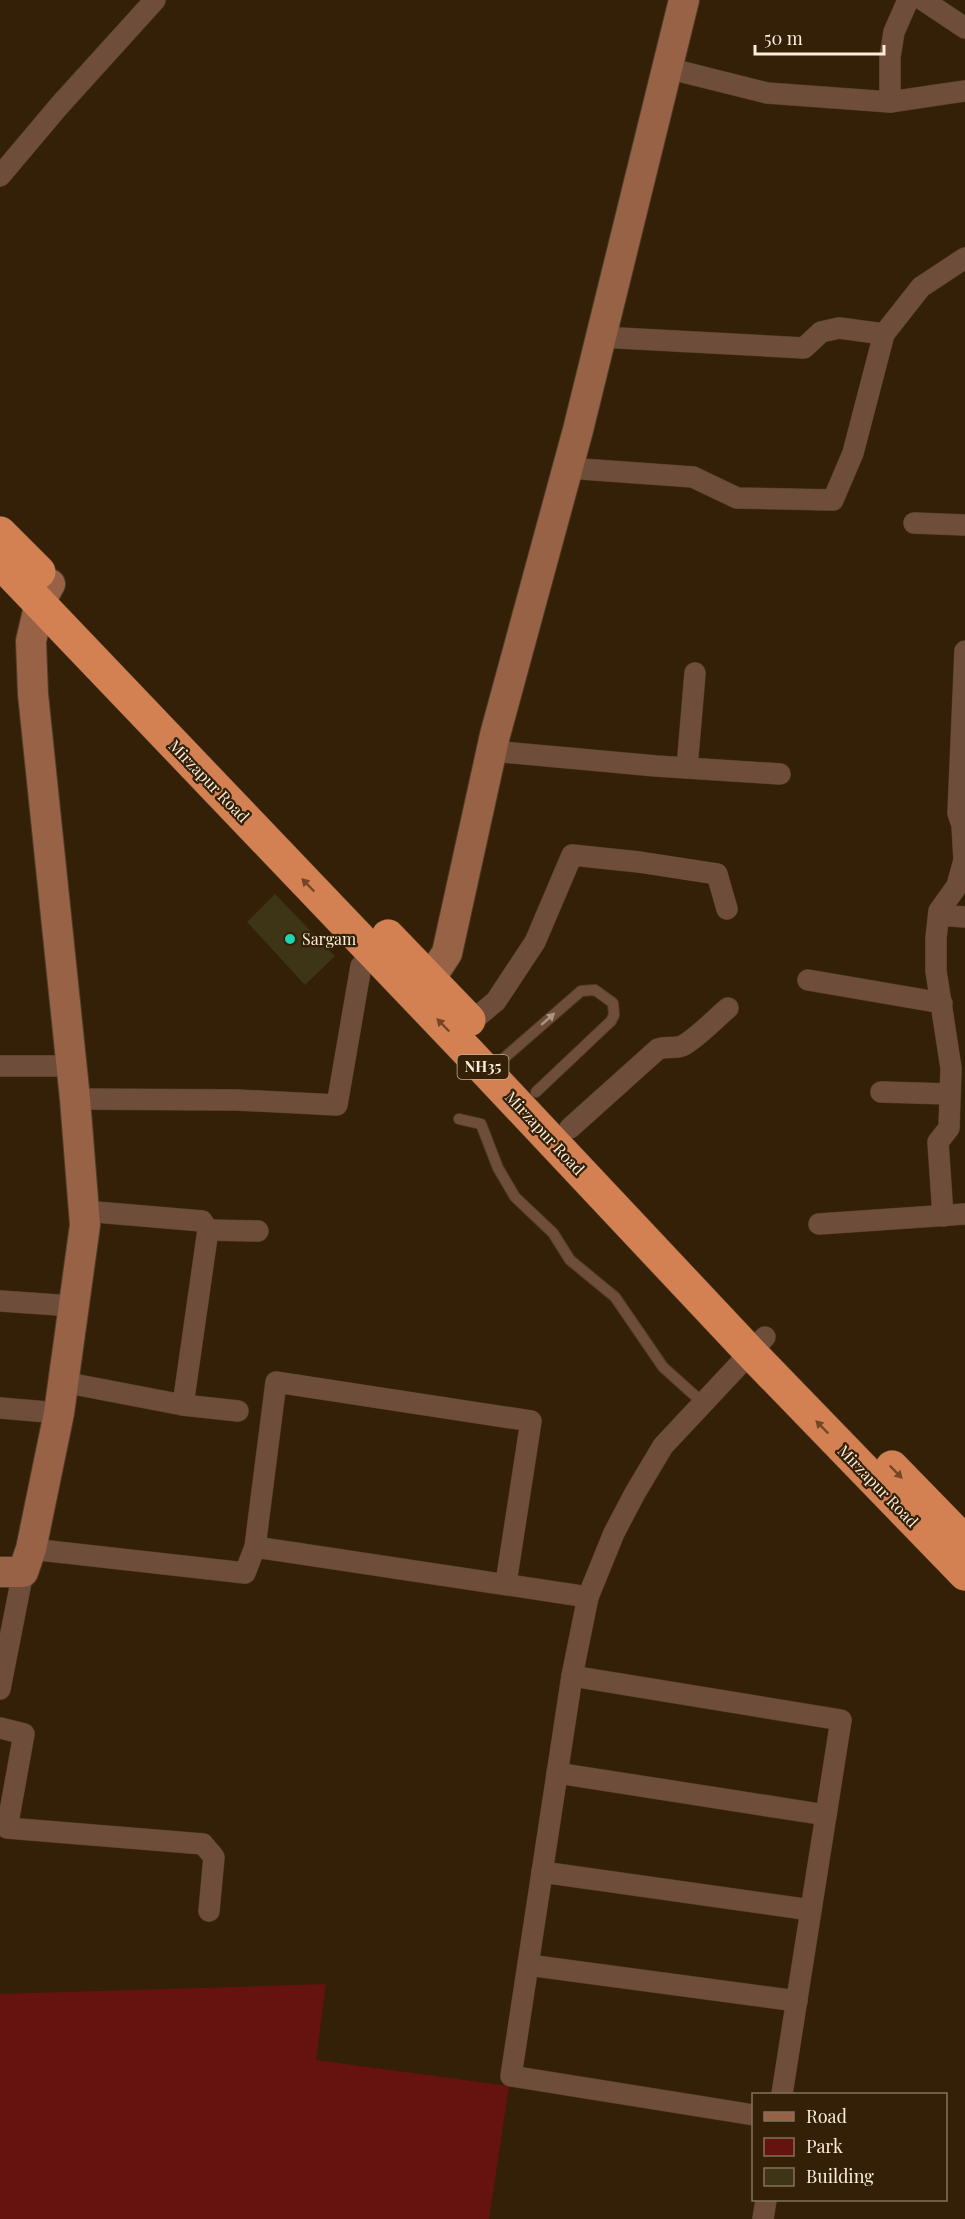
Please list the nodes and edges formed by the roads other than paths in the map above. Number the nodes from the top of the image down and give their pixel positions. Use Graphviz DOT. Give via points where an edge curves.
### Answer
graph roads {
  1 [pos="155,0"];
  2 [pos="684,0"];
  3 [pos="908,0"];
  4 [pos="923,0"];
  5 [pos="965,28"];
  6 [pos="667,68"];
  7 [pos="965,91"];
  8 [pos="890,102"];
  9 [pos="0,176"];
  10 [pos="965,258"];
  11 [pos="884,334"];
  12 [pos="600,338"];
  13 [pos="567,468"];
  14 [pos="914,523"];
  15 [pos="965,525"];
  16 [pos="0,533"];
  17 [pos="0,562"];
  18 [pos="45,593"];
  19 [pos="965,651"];
  20 [pos="695,673"];
  21 [pos="491,751"];
  22 [pos="962,760"];
  23 [pos="687,768"];
  24 [pos="780,774"];
  25 [pos="727,909"];
  26 [pos="939,915"];
  27 [pos="965,917"];
  28 [pos="382,945"];
  29 [pos="430,979"];
  30 [pos="808,980"];
  31 [pos="942,1003"];
  32 [pos="728,1008"];
  33 [pos="471,1022"];
  34 [pos="504,1058"];
  35 [pos="0,1066"];
  36 [pos="72,1066"];
  37 [pos="536,1092"];
  38 [pos="881,1092"];
  39 [pos="950,1094"];
  40 [pos="75,1099"];
  41 [pos="459,1119"];
  42 [pos="570,1128"];
  43 [pos="84,1211"];
  44 [pos="965,1214"];
  45 [pos="943,1216"];
  46 [pos="819,1224"];
  47 [pos="208,1230"];
  48 [pos="258,1232"];
  49 [pos="0,1301"];
  50 [pos="74,1306"];
  51 [pos="757,1345"];
  52 [pos="63,1382"];
  53 [pos="703,1403"];
  54 [pos="183,1405"];
  55 [pos="0,1408"];
  56 [pos="238,1412"];
  57 [pos="59,1413"];
  58 [pos="965,1542"];
  59 [pos="255,1547"];
  60 [pos="18,1564"];
  61 [pos="965,1574"];
  62 [pos="506,1583"];
  63 [pos="588,1597"];
  64 [pos="572,1676"];
  65 [pos="0,1689"];
  66 [pos="0,1728"];
  67 [pos="557,1773"];
  68 [pos="826,1815"];
  69 [pos="542,1872"];
  70 [pos="811,1910"];
  71 [pos="209,1911"];
  72 [pos="528,1965"];
  73 [pos="797,2001"];
  74 [pos="782,2093"];
  75 [pos="752,2115"];
  76 [pos="766,2201"];
  77 [pos="763,2219"];
  1 -- 9 [label="street"];
  2 -- 6 [label="street"];
  3 -- 8 [label="street" via="894,32"];
  4 -- 5 [label="street"];
  6 -- 8 [label="street" via="766,93"];
  6 -- 12 [label="street"];
  7 -- 8 [label="street"];
  10 -- 11 [label="street" via="921,287"];
  11 -- 12 [label="street" via="839,327 821,332 804,348"];
  11 -- 13 [label="street" via="853,453 833,500 737,498 693,477"];
  12 -- 13 [label="street"];
  13 -- 21 [label="street"];
  14 -- 15 [label="street"];
  16 -- 18 [label="highway, Mirzapur Road / NH35"];
  17 -- 18 [label="highway, Mirzapur Road / NH35"];
  18 -- 28 [label="highway, Mirzapur Road / NH35"];
  18 -- 36 [label="street" via="31,641 33,694"];
  19 -- 22 [label="street"];
  20 -- 23 [label="street"];
  21 -- 23 [label="street"];
  21 -- 29 [label="street" via="447,953"];
  22 -- 26 [label="street" via="958,813 963,825 964,860 957,886"];
  23 -- 24 [label="street"];
  25 -- 33 [label="street" via="717,874 572,855 535,942 496,1001"];
  26 -- 27 [label="street"];
  26 -- 31 [label="street" via="936,971"];
  28 -- 29 [label="highway, Mirzapur Road / NH35"];
  28 -- 40 [label="street" via="361,966 337,1105"];
  51 -- 28 [label="highway, Mirzapur Road / NH35, one-way" via="629,1221"];
  29 -- 33 [label="highway, Mirzapur Road / NH35"];
  30 -- 31 [label="street"];
  31 -- 39 [label="street" via="951,1068"];
  32 -- 42 [label="street" via="684,1045 658,1049"];
  33 -- 34 [label="highway, Mirzapur Road / NH35"];
  34 -- 37 [label="highway, Mirzapur Road / NH35"];
  34 -- 37 [label="lane, one-way" via="581,991 595,990 613,1003 610,1021"];
  35 -- 36 [label="street"];
  36 -- 40 [label="street"];
  37 -- 42 [label="highway, Mirzapur Road / NH35"];
  38 -- 39 [label="street"];
  39 -- 45 [label="street" via="949,1128 938,1142"];
  40 -- 43 [label="street"];
  41 -- 53 [label="lane" via="481,1124 498,1168 515,1197 552,1233 570,1260 615,1297 663,1367"];
  42 -- 51 [label="highway, Mirzapur Road / NH35"];
  43 -- 47 [label="street" via="202,1221"];
  43 -- 50 [label="street"];
  44 -- 45 [label="street"];
  45 -- 46 [label="street"];
  47 -- 48 [label="street"];
  47 -- 54 [label="street"];
  49 -- 50 [label="street"];
  50 -- 52 [label="street"];
  51 -- 53 [label="street"];
  51 -- 58 [label="highway, Mirzapur Road / NH35, one-way"];
  61 -- 51 [label="highway, Mirzapur Road / NH35, one-way"];
  52 -- 54 [label="street"];
  52 -- 57 [label="street"];
  53 -- 63 [label="street" via="663,1446 634,1493"];
  54 -- 56 [label="street"];
  55 -- 57 [label="street"];
  57 -- 60 [label="street"];
  59 -- 60 [label="street" via="245,1574"];
  59 -- 62 [label="street"];
  59 -- 62 [label="street" via="276,1382 531,1421"];
  60 -- 65 [label="street"];
  62 -- 63 [label="street"];
  63 -- 64 [label="street"];
  64 -- 67 [label="street"];
  64 -- 68 [label="street" via="841,1720"];
  66 -- 71 [label="street" via="24,1734 7,1828 203,1844 214,1857"];
  67 -- 68 [label="street"];
  67 -- 69 [label="street"];
  68 -- 70 [label="street"];
  69 -- 70 [label="street"];
  69 -- 72 [label="street"];
  70 -- 73 [label="street"];
  72 -- 73 [label="street"];
  72 -- 75 [label="street" via="511,2076"];
  73 -- 74 [label="street"];
  76 -- 77 [label="street"];
}
